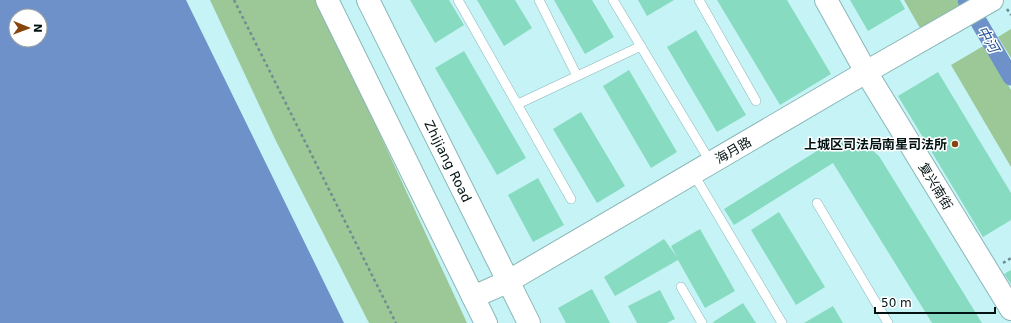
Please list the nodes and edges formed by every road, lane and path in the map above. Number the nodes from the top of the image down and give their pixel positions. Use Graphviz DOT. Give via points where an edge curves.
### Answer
graph roads {
  1 [pos="234,0"];
  2 [pos="327,0"];
  3 [pos="368,0"];
  4 [pos="458,0"];
  5 [pos="539,0"];
  6 [pos="613,0"];
  7 [pos="699,0"];
  8 [pos="826,0"];
  9 [pos="987,3"];
  10 [pos="641,46"];
  11 [pos="866,72"];
  12 [pos="577,76"];
  13 [pos="756,101"];
  14 [pos="518,104"];
  15 [pos="702,168"];
  16 [pos="571,199"];
  17 [pos="817,203"];
  18 [pos="507,282"];
  19 [pos="681,287"];
  20 [pos="473,297"];
  21 [pos="1011,309"];
  22 [pos="396,323"];
  23 [pos="486,323"];
  24 [pos="528,323"];
  25 [pos="702,323"];
  26 [pos="782,323"];
  27 [pos="888,323"];
  1 -- 22 [label="path"];
  2 -- 20 [label="street"];
  3 -- 18 [label="street, Zhijiang Road"];
  4 -- 14 [label="lane"];
  5 -- 12 [label="lane"];
  6 -- 10 [label="lane"];
  7 -- 13 [label="lane"];
  8 -- 11 [label="street, 复兴南街"];
  9 -- 11 [label="street, 海月路"];
  10 -- 12 [label="lane"];
  10 -- 15 [label="lane"];
  11 -- 15 [label="street, 海月路"];
  11 -- 21 [label="street, 复兴南街"];
  12 -- 14 [label="lane"];
  14 -- 16 [label="lane"];
  15 -- 18 [label="street, 海月路"];
  15 -- 26 [label="lane"];
  17 -- 27 [label="lane"];
  18 -- 20 [label="street, 海月路"];
  18 -- 24 [label="street, Zhijiang Road"];
  19 -- 25 [label="lane"];
  20 -- 23 [label="street"];
}
